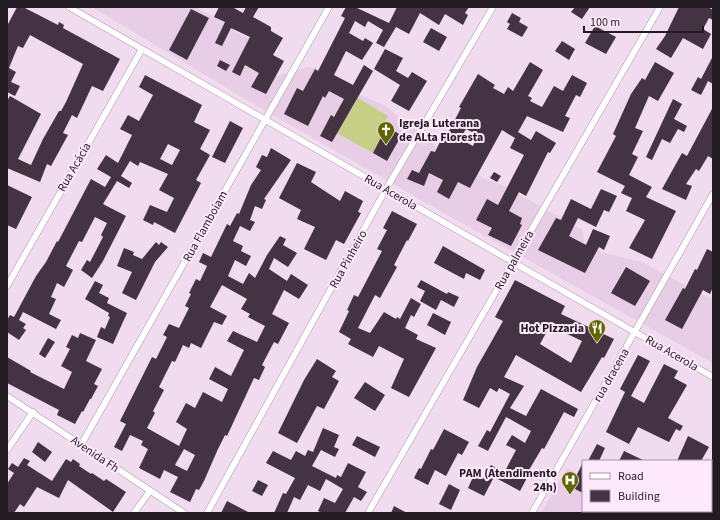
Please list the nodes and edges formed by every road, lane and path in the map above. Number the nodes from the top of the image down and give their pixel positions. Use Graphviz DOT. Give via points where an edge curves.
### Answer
graph roads {
  1 [pos="69,7"];
  2 [pos="330,7"];
  3 [pos="493,7"];
  4 [pos="660,7"];
  5 [pos="142,49"];
  6 [pos="265,119"];
  7 [pos="386,189"];
  8 [pos="713,194"];
  9 [pos="512,262"];
  10 [pos="7,286"];
  11 [pos="635,332"];
  12 [pos="713,377"];
  13 [pos="7,396"];
  14 [pos="33,412"];
  15 [pos="81,445"];
  16 [pos="7,450"];
  17 [pos="150,491"];
  18 [pos="134,513"];
  19 [pos="184,513"];
  20 [pos="207,513"];
  21 [pos="368,513"];
  22 [pos="532,513"];
  1 -- 5 [label="street, Rua Acerola"];
  2 -- 6 [label="street, Rua Flamboiam"];
  3 -- 7 [label="street, Rua Pinheiro"];
  4 -- 9 [label="street, Rua palmeira"];
  5 -- 6 [label="street, Rua Acerola"];
  5 -- 10 [label="street, Rua Acácia"];
  6 -- 7 [label="street, Rua Acerola"];
  6 -- 15 [label="street, Rua Flamboiam"];
  7 -- 9 [label="street, Rua Acerola"];
  7 -- 20 [label="street, Rua Pinheiro"];
  8 -- 11 [label="street, rua dracena"];
  9 -- 11 [label="street, Rua Acerola"];
  9 -- 21 [label="street, Rua palmeira"];
  11 -- 12 [label="street, Rua Acerola"];
  11 -- 22 [label="street, rua dracena"];
  13 -- 14 [label="street, Avenida Fh"];
  14 -- 15 [label="street, Avenida Fh"];
  14 -- 16 [label="street"];
  15 -- 17 [label="street, Avenida Fh"];
  17 -- 18 [label="street"];
  17 -- 19 [label="street, Avenida Fh"];
}
